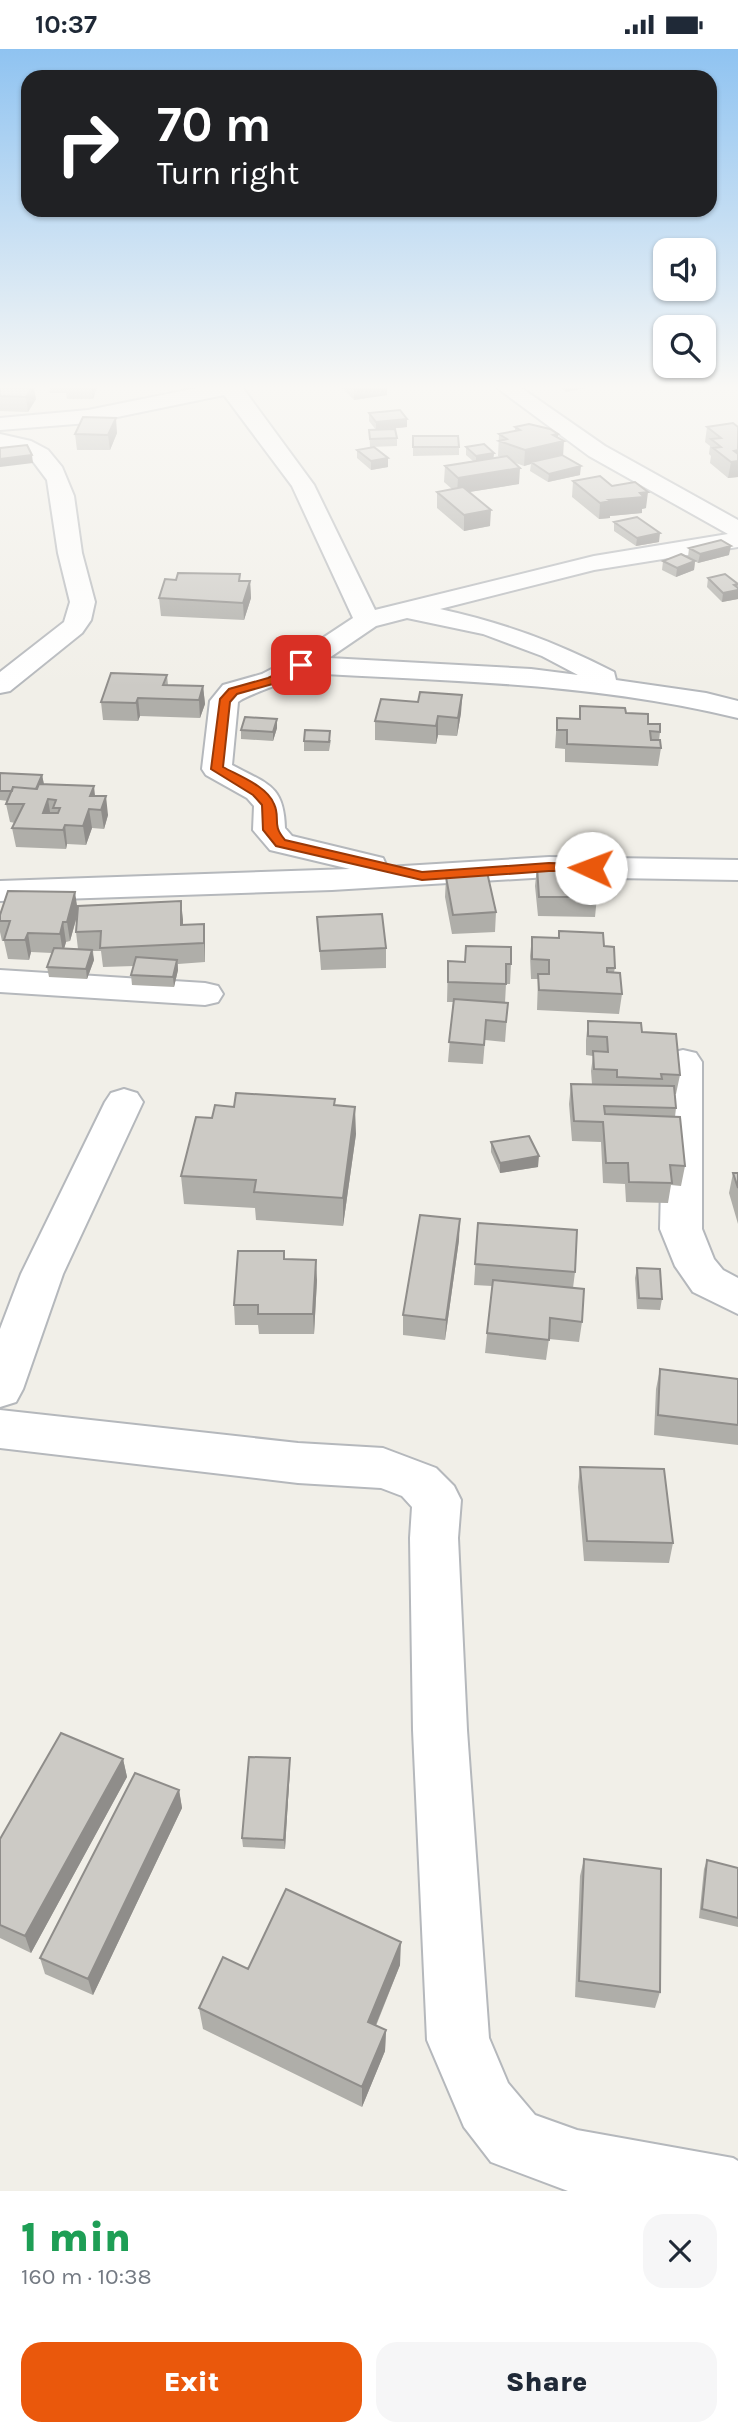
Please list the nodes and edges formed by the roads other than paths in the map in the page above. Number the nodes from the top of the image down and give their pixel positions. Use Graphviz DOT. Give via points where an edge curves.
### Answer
graph roads {
  1 [pos="63,487"];
  2 [pos="304,487"];
  3 [pos="661,487"];
  4 [pos="738,530"];
  5 [pos="738,540"];
  6 [pos="404,610"];
  7 [pos="367,619"];
  8 [pos="301,665"];
  9 [pos="0,685"];
  10 [pos="625,689"];
  11 [pos="738,710"];
  12 [pos="738,870"];
  13 [pos="422,876"];
  14 [pos="0,891"];
  15 [pos="0,981"];
  16 [pos="205,994"];
  17 [pos="683,1062"];
  18 [pos="124,1102"];
  19 [pos="738,1298"];
  20 [pos="0,1389"];
  21 [pos="0,1429"];
  22 [pos="657,2183"];
  23 [pos="733,2191"];
  1 -- 9 [label="street" via="70,556 83,588 84,605 76,624"];
  2 -- 7 [label="street"];
  3 -- 4 [label="street"];
  5 -- 6 [label="street" via="594,563"];
  6 -- 7 [label="street"];
  6 -- 10 [label="street" via="490,628 551,650"];
  7 -- 8 [label="street"];
  8 -- 10 [label="street" via="531,677"];
  8 -- 13 [label="street" via="272,680 233,691 224,701 217,769 263,798 268,804 269,830 281,843"];
  10 -- 11 [label="street"];
  12 -- 13 [label="street" via="549,867"];
  13 -- 14 [label="street"];
  15 -- 16 [label="street"];
  17 -- 19 [label="street" via="681,1229 696,1266 708,1281"];
  18 -- 20 [label="street" via="42,1274"];
  21 -- 22 [label="street" via="298,1463 383,1468 419,1482 437,1500 440,1730 458,2040 486,2105 514,2139"];
  22 -- 23 [label="street"];
}
